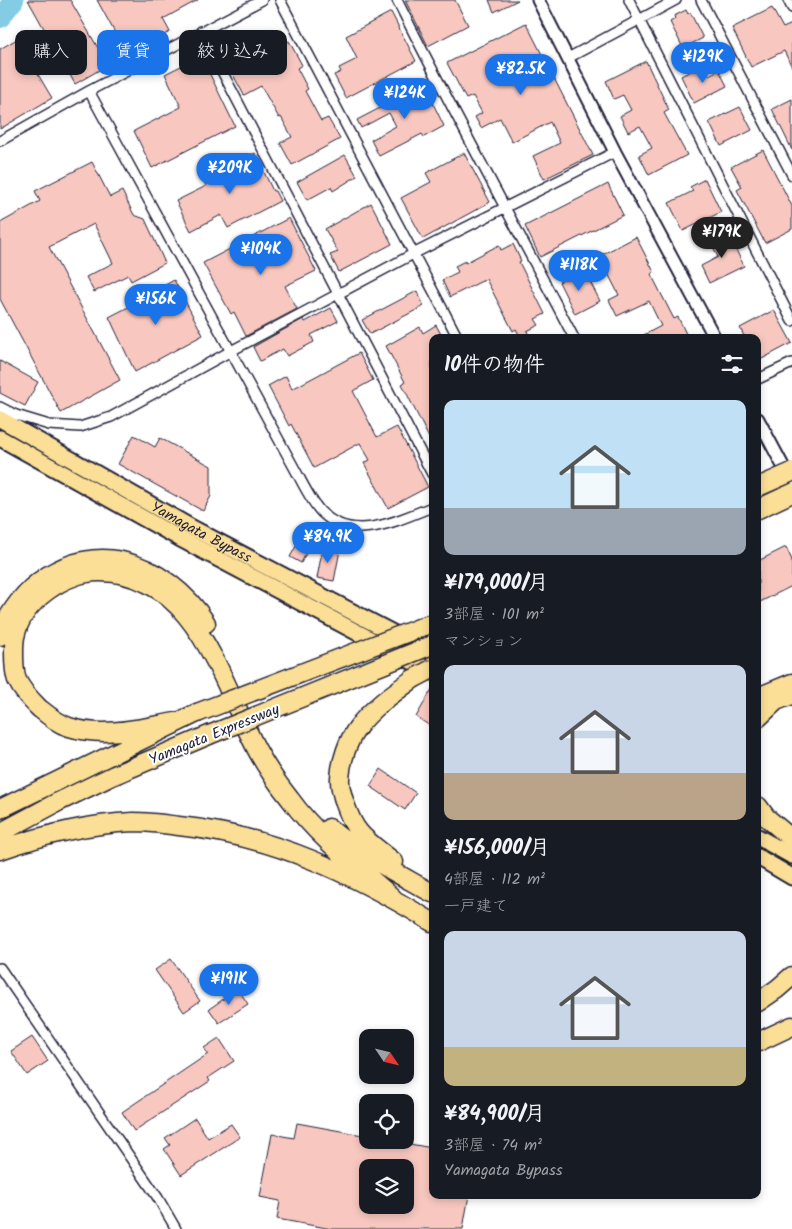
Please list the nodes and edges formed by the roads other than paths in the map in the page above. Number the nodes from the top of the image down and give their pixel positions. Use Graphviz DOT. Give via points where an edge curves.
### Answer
graph roads {
  1 [pos="262,0"];
  2 [pos="280,0"];
  3 [pos="397,0"];
  4 [pos="538,0"];
  5 [pos="629,0"];
  6 [pos="676,0"];
  7 [pos="701,0"];
  8 [pos="788,0"];
  9 [pos="792,8"];
  10 [pos="640,19"];
  11 [pos="203,30"];
  12 [pos="179,43"];
  13 [pos="568,58"];
  14 [pos="224,75"];
  15 [pos="89,91"];
  16 [pos="0,141"];
  17 [pos="615,152"];
  18 [pos="792,175"];
  19 [pos="506,207"];
  20 [pos="415,253"];
  21 [pos="338,295"];
  22 [pos="792,321"];
  23 [pos="456,334"];
  24 [pos="572,334"];
  25 [pos="713,334"];
  26 [pos="231,351"];
  27 [pos="792,363"];
  28 [pos="761,378"];
  29 [pos="0,407"];
  30 [pos="0,419"];
  31 [pos="761,425"];
  32 [pos="0,438"];
  33 [pos="429,468"];
  34 [pos="792,472"];
  35 [pos="792,483"];
  36 [pos="761,486"];
  37 [pos="792,493"];
  38 [pos="429,508"];
  39 [pos="761,508"];
  40 [pos="429,624"];
  41 [pos="0,636"];
  42 [pos="429,646"];
  43 [pos="429,652"];
  44 [pos="429,669"];
  45 [pos="429,672"];
  46 [pos="792,683"];
  47 [pos="792,695"];
  48 [pos="761,696"];
  49 [pos="761,715"];
  50 [pos="176,722"];
  51 [pos="0,808"];
  52 [pos="761,810"];
  53 [pos="0,833"];
  54 [pos="761,839"];
  55 [pos="792,840"];
  56 [pos="0,850"];
  57 [pos="792,856"];
  58 [pos="761,859"];
  59 [pos="792,877"];
  60 [pos="429,890"];
  61 [pos="429,891"];
  62 [pos="393,898"];
  63 [pos="429,920"];
  64 [pos="0,968"];
  65 [pos="792,976"];
  66 [pos="792,991"];
  67 [pos="761,1000"];
  68 [pos="761,1013"];
  69 [pos="792,1026"];
  70 [pos="761,1041"];
  71 [pos="176,1229"];
  1 -- 11 [label="street"];
  2 -- 20 [label="street"];
  3 -- 19 [label="street" via="441,89"];
  4 -- 13 [label="street"];
  5 -- 10 [label="street"];
  6 -- 10 [label="street"];
  7 -- 18 [label="street"];
  8 -- 9 [label="street"];
  10 -- 13 [label="street"];
  10 -- 22 [label="street"];
  12 -- 15 [label="street"];
  13 -- 17 [label="street"];
  14 -- 21 [label="street"];
  15 -- 16 [label="street"];
  15 -- 26 [label="street"];
  17 -- 19 [label="street"];
  17 -- 25 [label="street"];
  19 -- 20 [label="street"];
  19 -- 24 [label="street"];
  20 -- 21 [label="street"];
  20 -- 23 [label="street"];
  21 -- 26 [label="street"];
  21 -- 33 [label="street"];
  26 -- 29 [label="street" via="112,417 80,427 49,425"];
  26 -- 38 [label="street" via="321,512 334,522 353,529 373,528"];
  27 -- 28 [label="street"];
  30 -- 43 [label="highway, Yamagata Bypass" via="194,529"];
  31 -- 35 [label="street"];
  32 -- 44 [label="highway, Yamagata Bypass" via="179,538"];
  34 -- 36 [label="highway, bridge"];
  37 -- 39 [label="highway"];
  40 -- 50 [label="highway, Yamagata Expressway, bridge"];
  41 -- 61 [label="highway" via="16,605 30,588 72,563 123,561 164,580 188,598 214,635 276,766 315,816 341,839"];
  42 -- 53 [label="highway, Yamagata Expressway, bridge" via="112,776"];
  45 -- 60 [label="highway, bridge" via="413,678 359,725 351,737 340,779 348,812 360,833"];
  46 -- 48 [label="highway"];
  47 -- 49 [label="highway" via="776,702"];
  50 -- 51 [label="highway, Yamagata Expressway"];
  50 -- 62 [label="highway" via="122,732 99,732 55,722 27,696 17,680 15,636 31,605 61,582 100,572 148,583 164,594 196,626 257,750 291,801 319,832"];
  52 -- 55 [label="highway"];
  54 -- 57 [label="highway"];
  56 -- 62 [label="highway" via="83,827 135,822 189,827 241,836 286,849"];
  58 -- 59 [label="highway"];
  62 -- 63 [label="highway"];
  64 -- 71 [label="street"];
  65 -- 67 [label="highway"];
  66 -- 68 [label="highway"];
  69 -- 70 [label="highway"];
}
